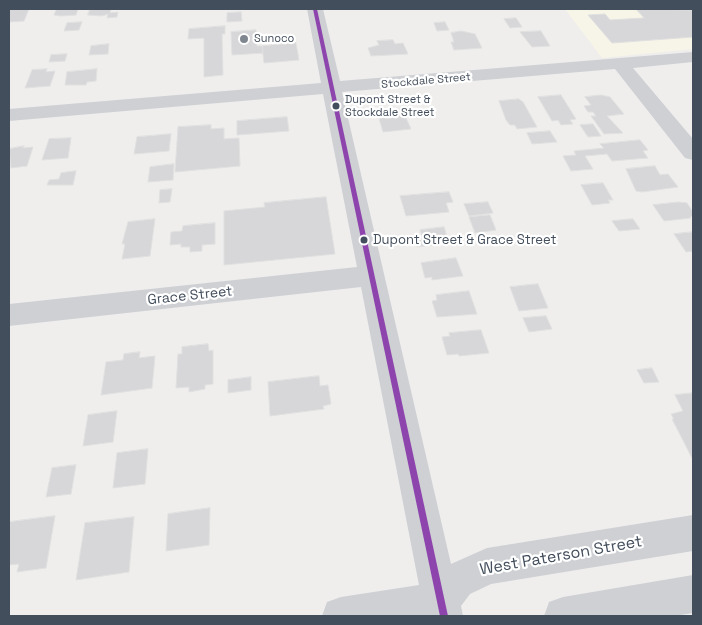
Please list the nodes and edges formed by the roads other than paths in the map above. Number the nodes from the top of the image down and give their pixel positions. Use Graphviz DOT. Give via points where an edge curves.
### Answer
graph roads {
  1 [pos="315,9"];
  2 [pos="693,58"];
  3 [pos="620,64"];
  4 [pos="331,88"];
  5 [pos="9,115"];
  6 [pos="693,153"];
  7 [pos="371,276"];
  8 [pos="9,315"];
  9 [pos="693,533"];
  10 [pos="693,594"];
  11 [pos="448,611"];
  12 [pos="341,616"];
  13 [pos="563,616"];
  1 -- 4 [label="street"];
  2 -- 3 [label="street, Stockdale Street"];
  3 -- 4 [label="street, Stockdale Street"];
  3 -- 6 [label="street"];
  4 -- 5 [label="street, Stockdale Street"];
  4 -- 7 [label="street"];
  7 -- 8 [label="street, Grace Street"];
  7 -- 11 [label="street"];
  9 -- 11 [label="street, West Paterson Street" via="487,566 457,581"];
  10 -- 13 [label="street"];
  11 -- 12 [label="street"];
}
